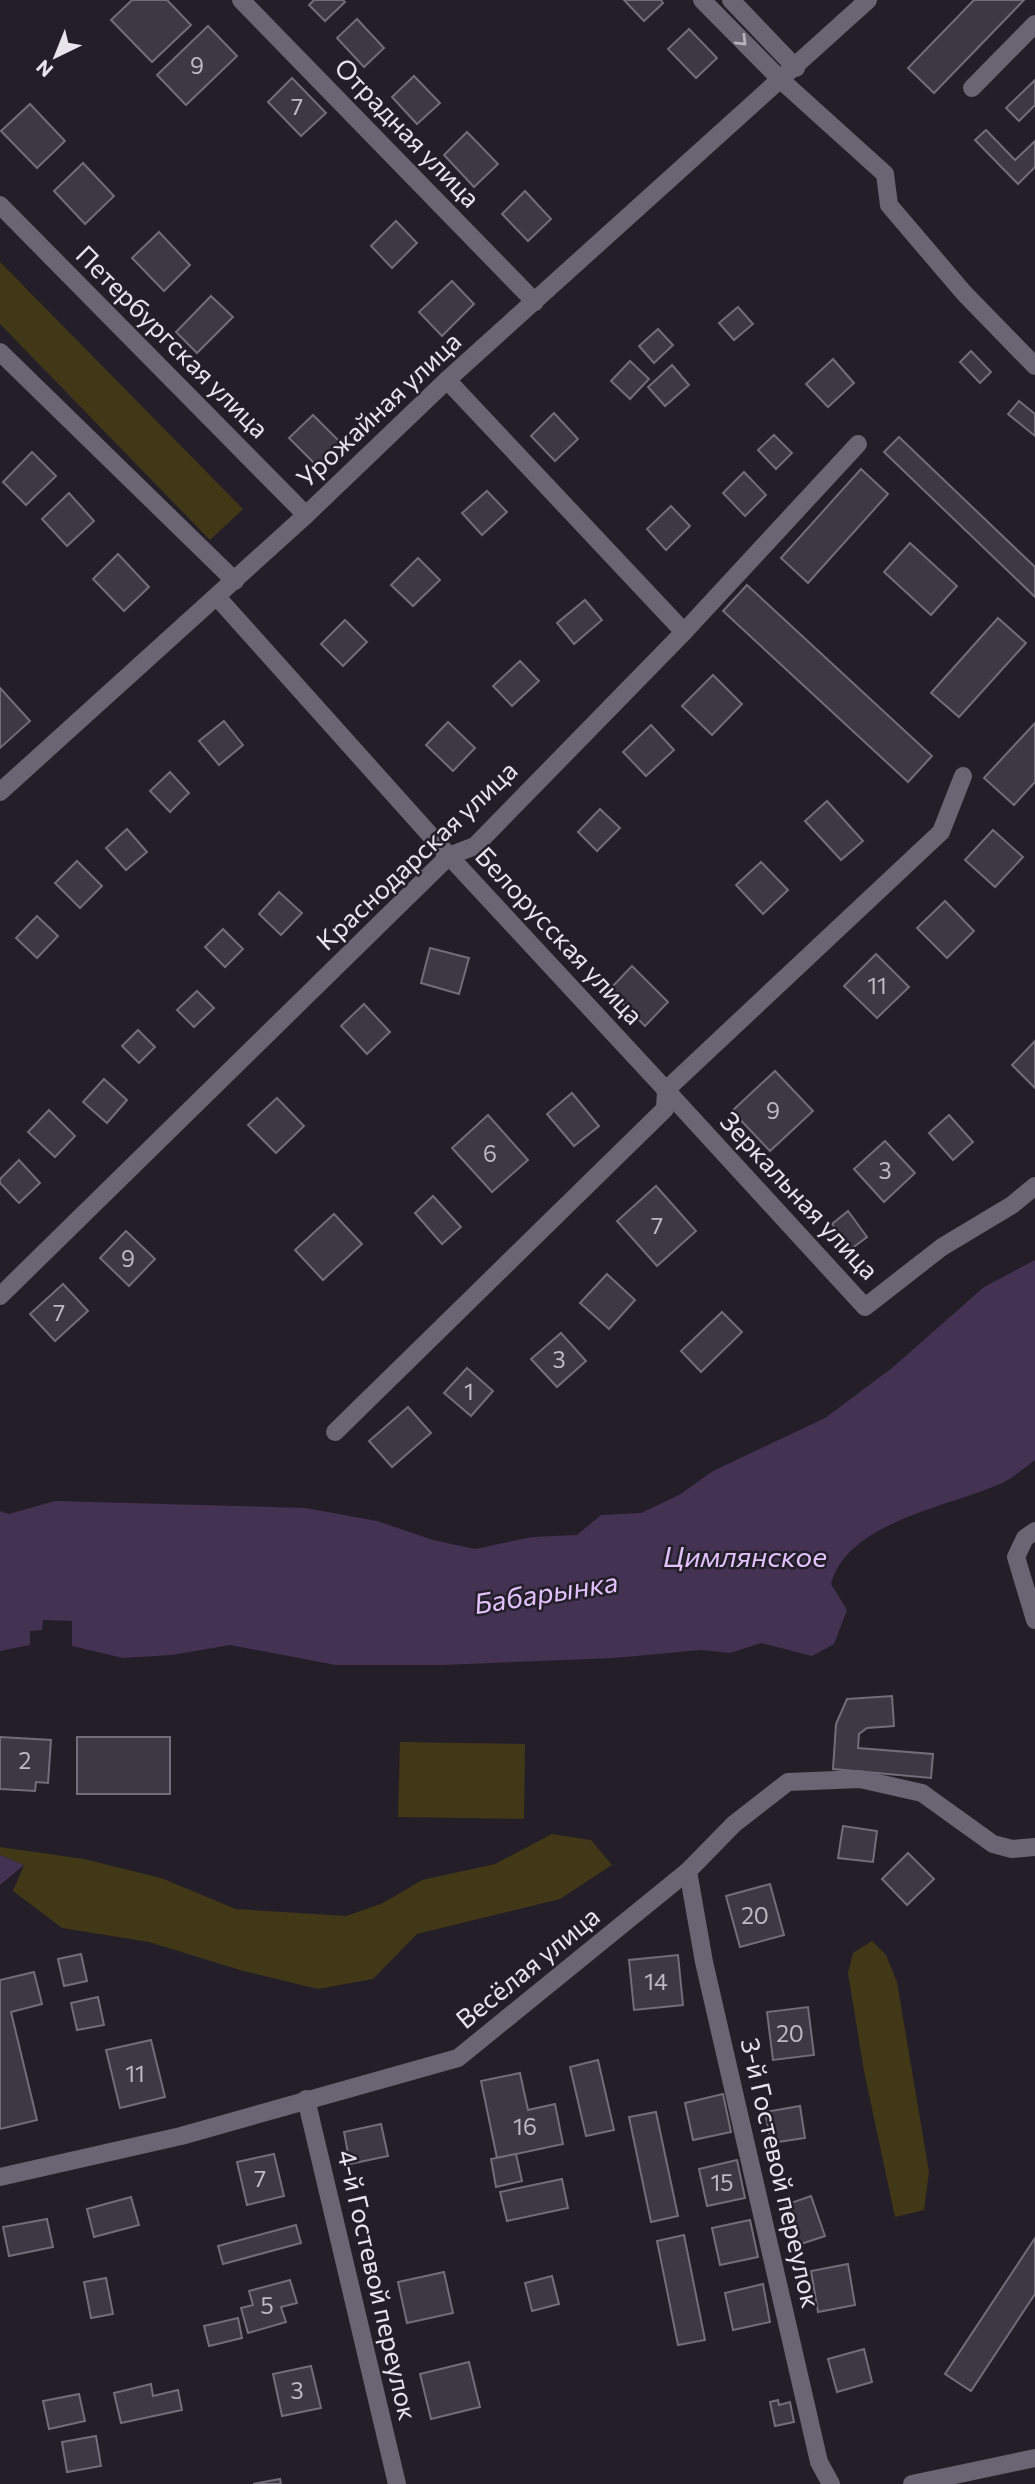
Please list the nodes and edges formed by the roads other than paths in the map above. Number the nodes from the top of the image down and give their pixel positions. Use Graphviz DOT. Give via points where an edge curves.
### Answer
graph roads {
  1 [pos="241,0"];
  2 [pos="702,0"];
  3 [pos="731,0"];
  4 [pos="868,0"];
  5 [pos="1035,24"];
  6 [pos="796,68"];
  7 [pos="782,81"];
  8 [pos="972,88"];
  9 [pos="0,205"];
  10 [pos="535,302"];
  11 [pos="0,352"];
  12 [pos="1035,366"];
  13 [pos="447,380"];
  14 [pos="858,444"];
  15 [pos="306,515"];
  16 [pos="235,581"];
  17 [pos="217,597"];
  18 [pos="684,632"];
  19 [pos="963,776"];
  20 [pos="0,792"];
  21 [pos="449,856"];
  22 [pos="666,1090"];
  23 [pos="1035,1186"];
  24 [pos="0,1296"];
  25 [pos="335,1432"];
  26 [pos="1035,1531"];
  27 [pos="1035,1620"];
  28 [pos="1035,1847"];
  29 [pos="688,1871"];
  30 [pos="306,2099"];
  31 [pos="0,2178"];
  32 [pos="1035,2458"];
  33 [pos="397,2484"];
  34 [pos="831,2484"];
  35 [pos="912,2484"];
  1 -- 10 [label="street, Отрадная улица"];
  2 -- 7 [label="street, one-way"];
  3 -- 6 [label="street"];
  4 -- 6 [label="street, Урожайная улица"];
  5 -- 8 [label="street"];
  6 -- 7 [label="street, Урожайная улица"];
  7 -- 10 [label="street, Урожайная улица"];
  7 -- 12 [label="street" via="885,174 889,205 964,293"];
  9 -- 15 [label="street, Петербургская улица"];
  10 -- 13 [label="street, Урожайная улица"];
  11 -- 16 [label="street"];
  13 -- 15 [label="street, Урожайная улица"];
  13 -- 18 [label="street"];
  14 -- 18 [label="street, Краснодарская улица"];
  15 -- 16 [label="street, Урожайная улица"];
  16 -- 17 [label="street, Урожайная улица"];
  17 -- 20 [label="street, Урожайная улица"];
  17 -- 21 [label="street, Белорусская улица"];
  18 -- 21 [label="street, Краснодарская улица" via="475,846"];
  19 -- 22 [label="street" via="941,832"];
  21 -- 22 [label="street, Белорусская улица"];
  21 -- 24 [label="street, Краснодарская улица"];
  22 -- 23 [label="street, Зеркальная улица" via="865,1307 942,1247"];
  22 -- 25 [label="street" via="665,1109"];
  26 -- 27 [label="street" via="1025,1538 1016,1557"];
  28 -- 29 [label="street, Весёлая улица" via="1012,1849 993,1844 922,1793 860,1779 788,1782 734,1824"];
  29 -- 30 [label="street, Весёлая улица" via="458,2058"];
  29 -- 34 [label="street, 3-й Гостевой переулок" via="704,1962 819,2462"];
  30 -- 31 [label="street, Весёлая улица" via="181,2136"];
  30 -- 33 [label="street, 4-й Гостевой переулок"];
  32 -- 35 [label="street"];
}
